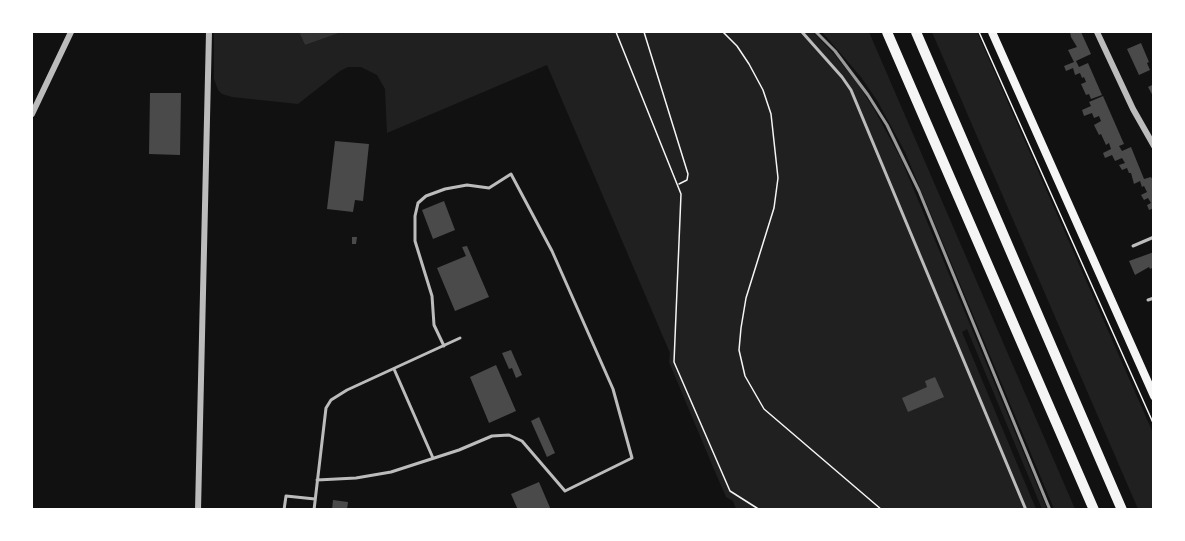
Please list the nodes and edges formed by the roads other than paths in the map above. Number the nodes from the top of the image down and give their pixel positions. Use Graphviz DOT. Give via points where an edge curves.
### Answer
graph roads {
  1 [pos="70,32"];
  2 [pos="209,32"];
  3 [pos="802,32"];
  4 [pos="887,32"];
  5 [pos="916,32"];
  6 [pos="992,32"];
  7 [pos="1097,32"];
  8 [pos="32,114"];
  9 [pos="1154,147"];
  10 [pos="1154,237"];
  11 [pos="1133,246"];
  12 [pos="1154,298"];
  13 [pos="1148,300"];
  14 [pos="460,338"];
  15 [pos="444,346"];
  16 [pos="394,369"];
  17 [pos="1154,396"];
  18 [pos="434,458"];
  19 [pos="317,480"];
  20 [pos="315,498"];
  21 [pos="198,510"];
  22 [pos="284,510"];
  23 [pos="314,510"];
  24 [pos="1026,510"];
  25 [pos="1094,510"];
  26 [pos="1122,510"];
  1 -- 8 [label="street"];
  2 -- 21 [label="street"];
  3 -- 24 [label="lane" via="851,90"];
  4 -- 25 [label="highway"];
  5 -- 26 [label="highway"];
  6 -- 17 [label="main road"];
  7 -- 9 [label="street"];
  10 -- 11 [label="lane"];
  12 -- 13 [label="lane"];
  14 -- 15 [label="lane"];
  15 -- 16 [label="lane"];
  15 -- 18 [label="lane" via="434,325 432,296 415,241 418,203 426,196 467,184 489,188 511,174 552,251 613,389 632,458 565,491 522,441 508,435 492,436"];
  16 -- 18 [label="lane"];
  16 -- 19 [label="lane" via="331,400 326,408"];
  18 -- 19 [label="lane" via="391,472"];
  19 -- 20 [label="lane"];
  20 -- 22 [label="lane" via="286,496"];
  20 -- 23 [label="lane"];
}
